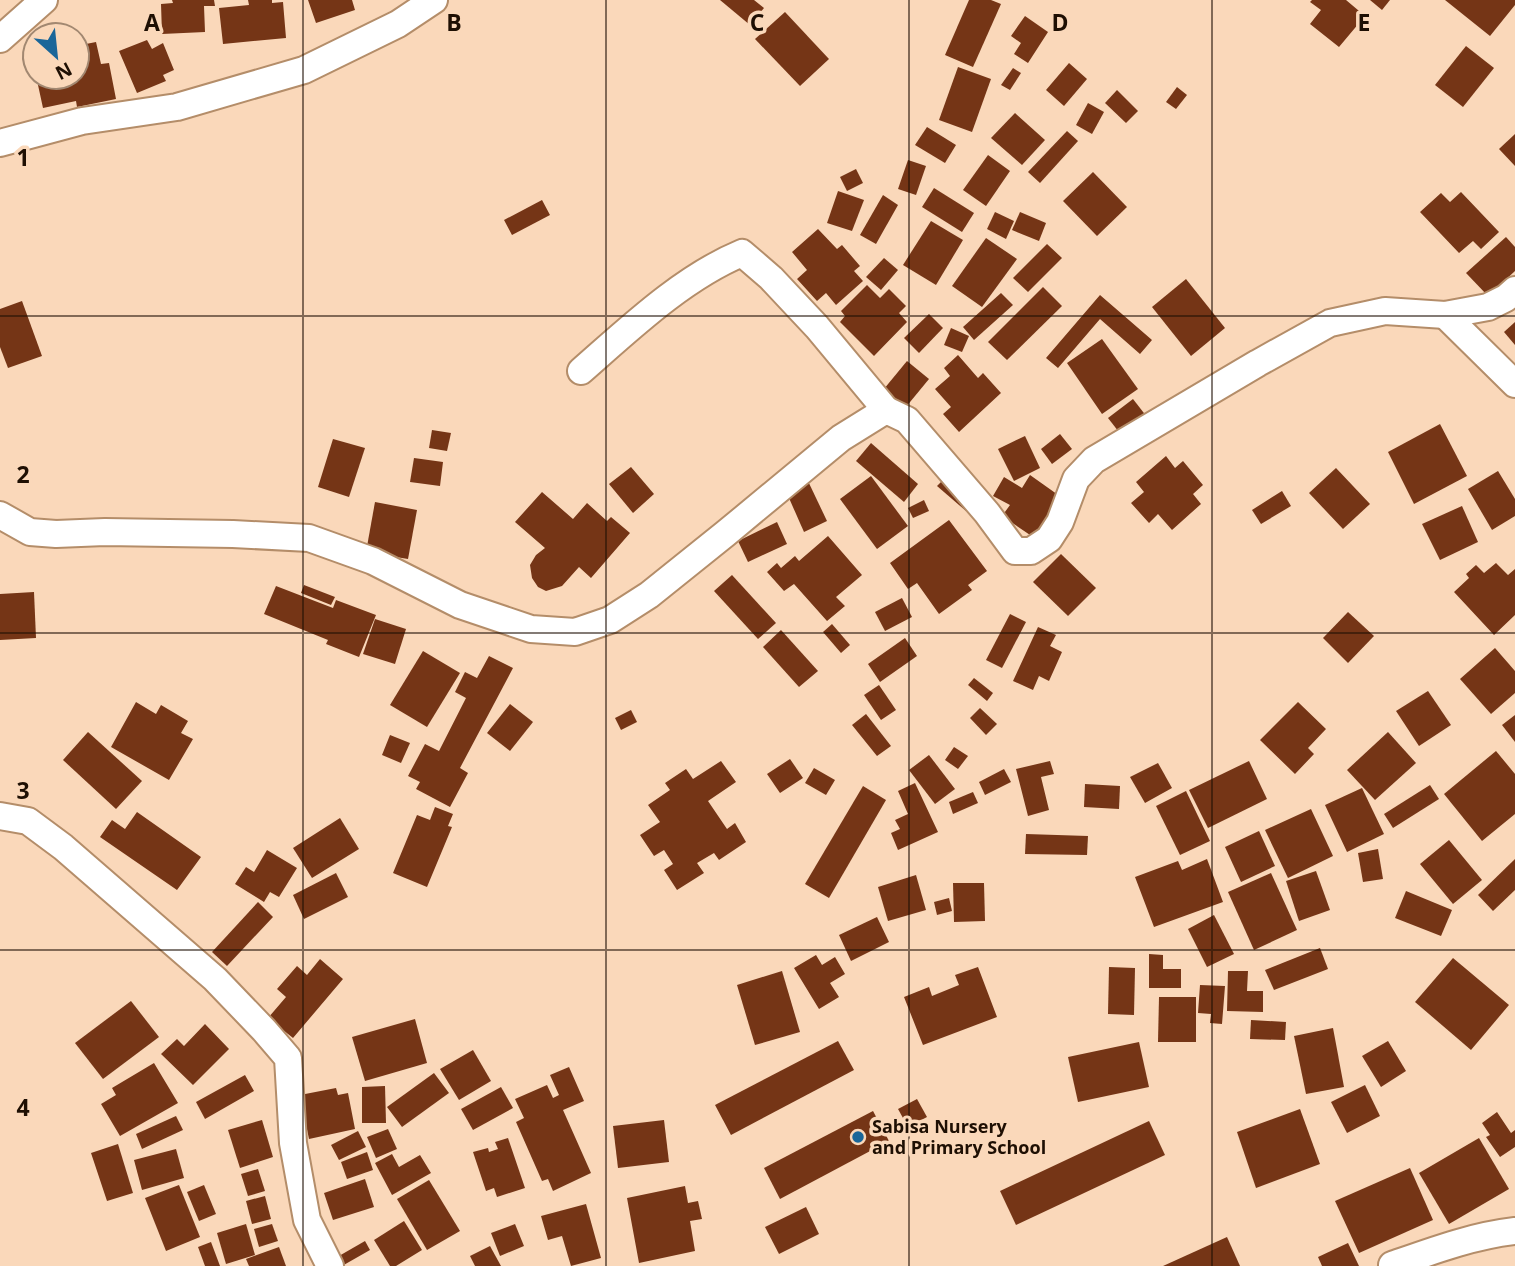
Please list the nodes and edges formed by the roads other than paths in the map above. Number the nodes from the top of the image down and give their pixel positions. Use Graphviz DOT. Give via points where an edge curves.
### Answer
graph roads {
  1 [pos="44,0"];
  2 [pos="435,0"];
  3 [pos="0,39"];
  4 [pos="0,143"];
  5 [pos="1515,290"];
  6 [pos="1445,315"];
  7 [pos="581,371"];
  8 [pos="1515,383"];
  9 [pos="886,410"];
  10 [pos="0,515"];
  11 [pos="0,816"];
  12 [pos="1515,1231"];
  13 [pos="1458,1255"];
  14 [pos="1392,1265"];
  15 [pos="330,1266"];
  1 -- 3 [label="street"];
  2 -- 4 [label="street" via="304,71 177,107 82,121"];
  5 -- 6 [label="street" via="1489,307"];
  6 -- 8 [label="street"];
  6 -- 9 [label="street" via="1385,312 1331,323 1258,363 1094,460 1076,479 1049,539 1031,551 1015,551 907,420"];
  7 -- 9 [label="street" via="683,287 742,253 799,308"];
  9 -- 10 [label="street" via="841,438 649,595 610,620 575,632 531,629 460,605 373,561 309,538 56,534 30,532"];
  11 -- 15 [label="street" via="28,821 63,847 215,979 288,1058 293,1143 307,1220"];
  12 -- 13 [label="street" via="1497,1233"];
  13 -- 14 [label="street"];
}
